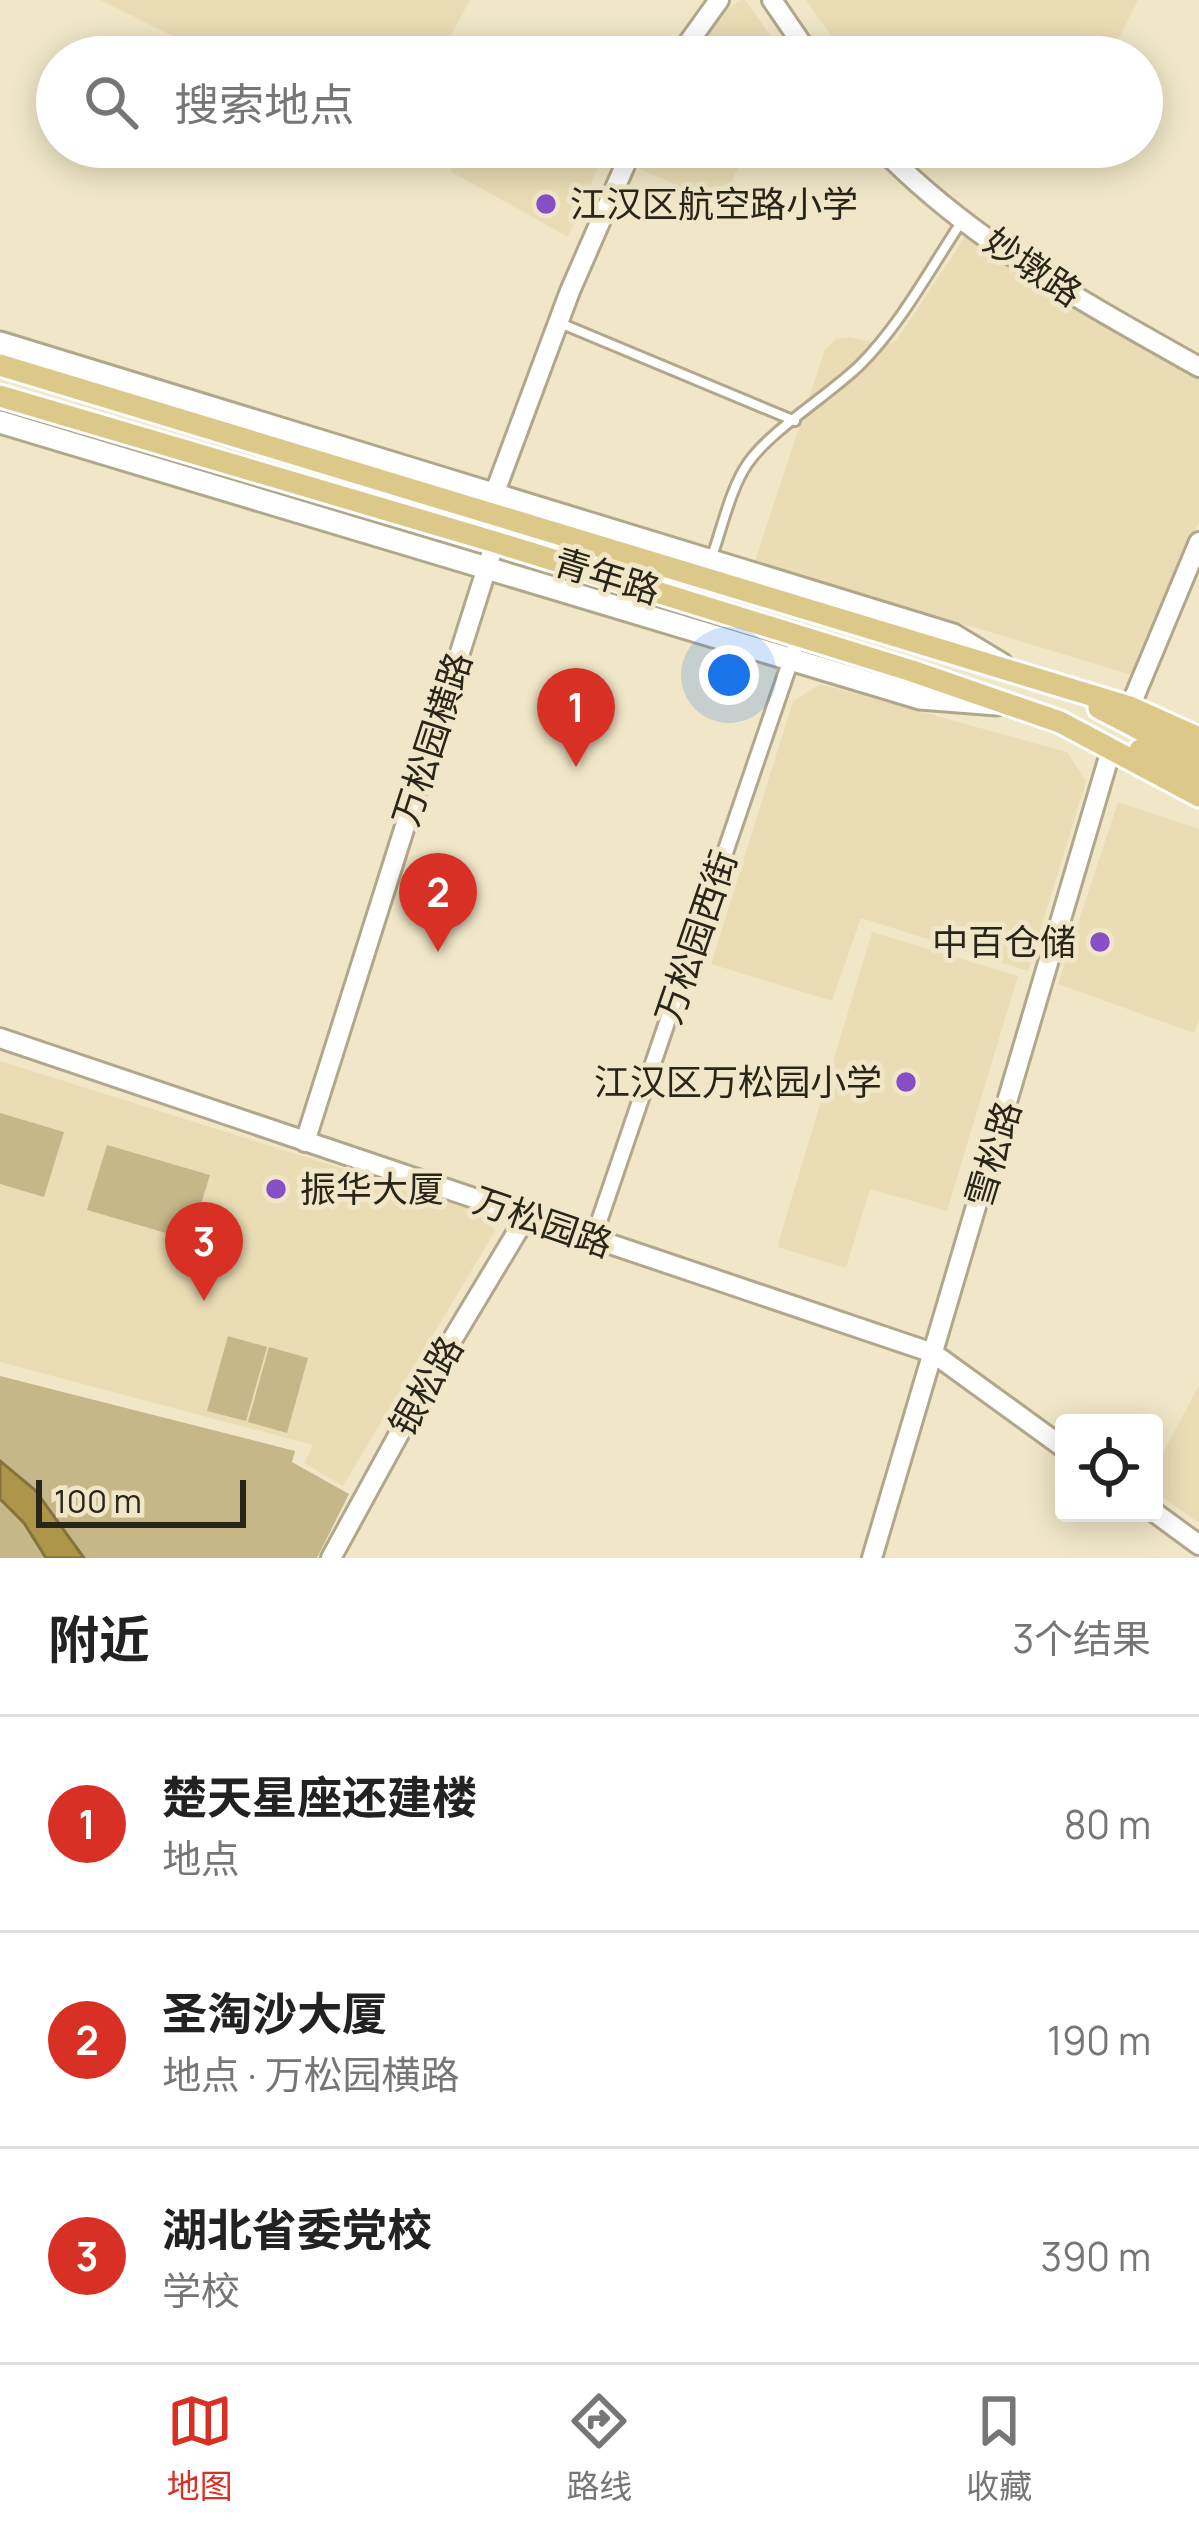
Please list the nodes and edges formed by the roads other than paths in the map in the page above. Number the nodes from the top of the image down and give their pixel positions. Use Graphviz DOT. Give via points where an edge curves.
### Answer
graph roads {
  1 [pos="719,0"];
  2 [pos="772,0"];
  3 [pos="693,36"];
  4 [pos="797,36"];
  5 [pos="624,168"];
  6 [pos="900,168"];
  7 [pos="963,220"];
  8 [pos="558,322"];
  9 [pos="0,343"];
  10 [pos="44,356"];
  11 [pos="0,364"];
  12 [pos="1199,367"];
  13 [pos="0,396"];
  14 [pos="0,408"];
  15 [pos="175,420"];
  16 [pos="795,421"];
  17 [pos="0,422"];
  18 [pos="58,440"];
  19 [pos="490,503"];
  20 [pos="594,524"];
  21 [pos="495,542"];
  22 [pos="1199,542"];
  23 [pos="711,559"];
  24 [pos="487,567"];
  25 [pos="728,588"];
  26 [pos="571,592"];
  27 [pos="721,611"];
  28 [pos="799,636"];
  29 [pos="791,658"];
  30 [pos="1023,676"];
  31 [pos="1058,687"];
  32 [pos="1010,705"];
  33 [pos="1130,706"];
  34 [pos="1060,722"];
  35 [pos="1199,738"];
  36 [pos="1111,750"];
  37 [pos="1199,760"];
  38 [pos="1199,779"];
  39 [pos="1199,796"];
  40 [pos="0,1038"];
  41 [pos="305,1142"];
  42 [pos="526,1217"];
  43 [pos="592,1239"];
  44 [pos="933,1354"];
  45 [pos="1055,1442"];
  46 [pos="1163,1519"];
  47 [pos="1199,1545"];
  48 [pos="331,1558"];
  49 [pos="872,1558"];
  1 -- 3 [label="street"];
  2 -- 4 [label="street"];
  5 -- 8 [label="street"];
  6 -- 7 [label="street, 妙墩路"];
  7 -- 12 [label="street, 妙墩路"];
  7 -- 16 [label="lane" via="887,335"];
  8 -- 16 [label="lane"];
  8 -- 19 [label="street"];
  9 -- 10 [label="main road"];
  10 -- 15 [label="main road"];
  10 -- 19 [label="main road"];
  11 -- 15 [label="main road, 青年路"];
  13 -- 21 [label="main road, 青年路"];
  14 -- 18 [label="main road"];
  15 -- 19 [label="main road, 青年路"];
  16 -- 23 [label="lane" via="746,465"];
  17 -- 18 [label="main road"];
  18 -- 24 [label="main road"];
  19 -- 20 [label="main road"];
  19 -- 25 [label="main road, 青年路"];
  20 -- 23 [label="main road"];
  20 -- 25 [label="main road"];
  21 -- 24 [label="street, 万松园横路"];
  21 -- 27 [label="main road, 青年路"];
  22 -- 33 [label="street"];
  23 -- 30 [label="main road" via="953,635"];
  24 -- 26 [label="main road"];
  24 -- 41 [label="street, 万松园横路"];
  25 -- 30 [label="main road, 青年路"];
  26 -- 27 [label="main road"];
  26 -- 29 [label="main road"];
  27 -- 28 [label="main road, 青年路"];
  28 -- 29 [label="street, 万松园西街"];
  28 -- 32 [label="main road, 青年路"];
  29 -- 32 [label="main road" via="920,698"];
  29 -- 43 [label="street, 万松园西街"];
  30 -- 31 [label="main road, 青年路"];
  31 -- 33 [label="main road, 青年路"];
  31 -- 37 [label="main road"];
  32 -- 34 [label="main road, 青年路"];
  33 -- 35 [label="main road, 青年路"];
  34 -- 36 [label="main road, 青年路"];
  34 -- 38 [label="main road"];
  36 -- 39 [label="main road, 青年路"];
  36 -- 44 [label="street, 雪松路"];
  40 -- 41 [label="street, 万松园路"];
  41 -- 42 [label="street, 万松园路"];
  42 -- 43 [label="street, 万松园路"];
  42 -- 48 [label="street, 银松路"];
  43 -- 44 [label="street, 万松园路"];
  44 -- 45 [label="street, 万松园路"];
  44 -- 49 [label="street, 雪松路"];
  46 -- 47 [label="street"];
}
